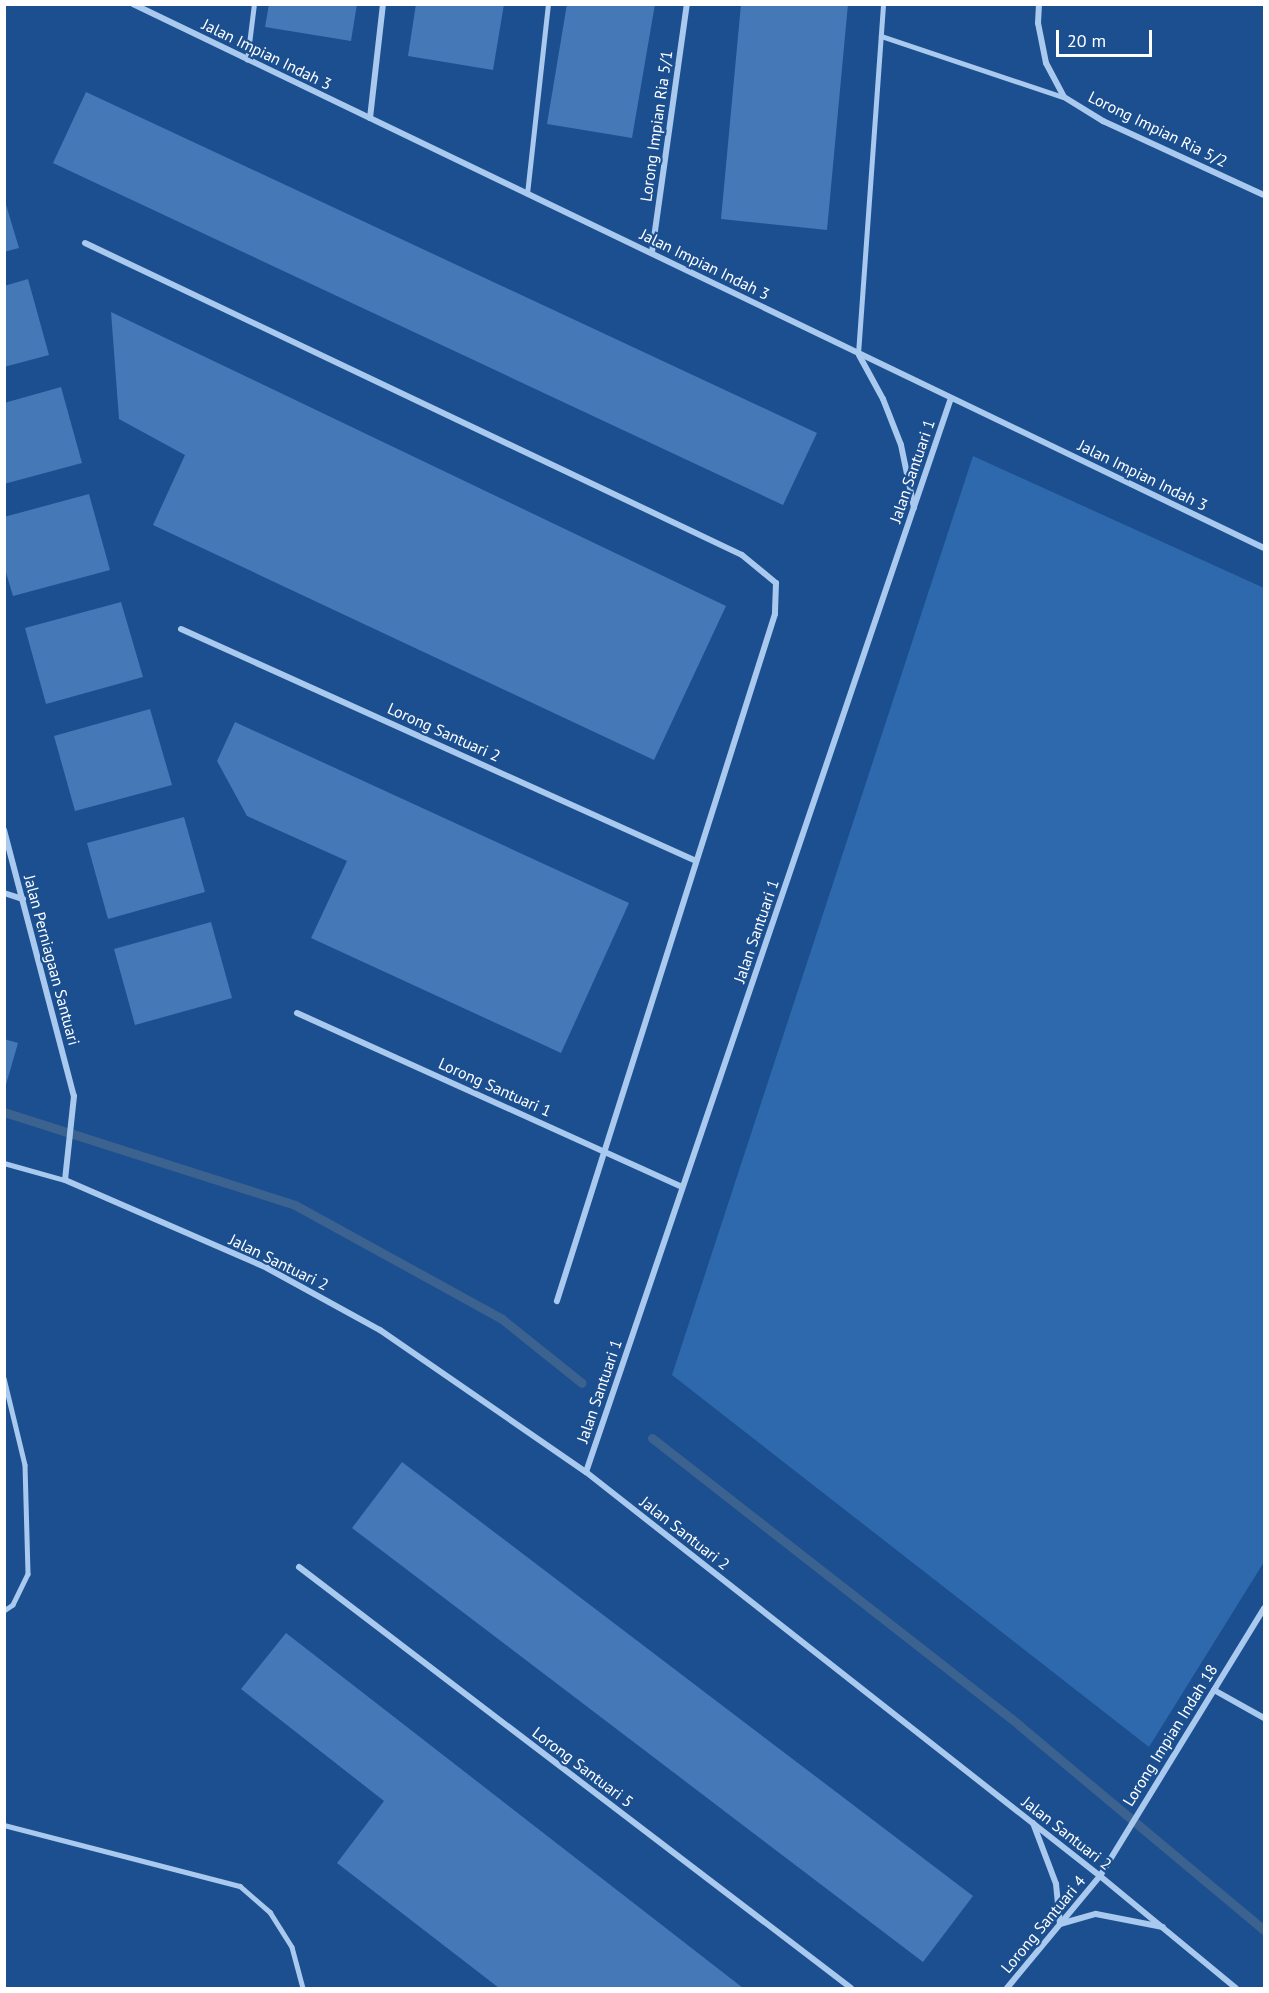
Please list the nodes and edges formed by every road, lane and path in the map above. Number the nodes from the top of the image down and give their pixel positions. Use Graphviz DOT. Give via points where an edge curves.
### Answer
graph roads {
  1 [pos="133,4"];
  2 [pos="254,4"];
  3 [pos="383,4"];
  4 [pos="548,4"];
  5 [pos="687,4"];
  6 [pos="883,4"];
  7 [pos="1039,4"];
  8 [pos="881,36"];
  9 [pos="247,60"];
  10 [pos="1064,97"];
  11 [pos="370,118"];
  12 [pos="527,194"];
  13 [pos="1264,195"];
  14 [pos="85,243"];
  15 [pos="652,252"];
  16 [pos="858,354"];
  17 [pos="951,398"];
  18 [pos="914,508"];
  19 [pos="1264,548"];
  20 [pos="181,629"];
  21 [pos="4,830"];
  22 [pos="696,861"];
  23 [pos="4,893"];
  24 [pos="23,899"];
  25 [pos="297,1013"];
  26 [pos="604,1151"];
  27 [pos="4,1163"];
  28 [pos="65,1180"];
  29 [pos="682,1187"];
  30 [pos="557,1301"];
  31 [pos="4,1378"];
  32 [pos="586,1472"];
  33 [pos="299,1566"];
  34 [pos="1264,1608"];
  35 [pos="4,1611"];
  36 [pos="1214,1690"];
  37 [pos="1264,1718"];
  38 [pos="1033,1822"];
  39 [pos="4,1825"];
  40 [pos="1100,1876"];
  41 [pos="1060,1924"];
  42 [pos="1164,1927"];
  43 [pos="303,1989"];
  44 [pos="851,1989"];
  45 [pos="1007,1989"];
  46 [pos="1236,1989"];
  1 -- 9 [label="street, Jalan Impian Indah 3"];
  2 -- 9 [label="lane"];
  3 -- 11 [label="street"];
  4 -- 12 [label="lane"];
  5 -- 15 [label="street, Lorong Impian Ria 5/1"];
  6 -- 8 [label="lane"];
  7 -- 10 [label="street, Lorong Impian Ria 5/2" via="1038,23 1046,63"];
  8 -- 10 [label="lane"];
  8 -- 16 [label="lane"];
  9 -- 11 [label="street, Jalan Impian Indah 3"];
  10 -- 13 [label="street, Lorong Impian Ria 5/2" via="1103,121"];
  11 -- 12 [label="street, Jalan Impian Indah 3"];
  12 -- 15 [label="street, Jalan Impian Indah 3"];
  14 -- 22 [label="street" via="762,567 776,583 775,614"];
  15 -- 16 [label="street, Jalan Impian Indah 3"];
  16 -- 17 [label="street, Jalan Impian Indah 3"];
  16 -- 18 [label="street" via="883,399 901,445"];
  17 -- 18 [label="street, Jalan Santuari 1"];
  17 -- 19 [label="street, Jalan Impian Indah 3"];
  18 -- 29 [label="street, Jalan Santuari 1"];
  20 -- 22 [label="street, Lorong Santuari 2"];
  21 -- 24 [label="street, Jalan Perniagaan Santuari"];
  22 -- 26 [label="street"];
  23 -- 24 [label="street"];
  24 -- 28 [label="street, Jalan Perniagaan Santuari" via="74,1096"];
  25 -- 26 [label="street, Lorong Santuari 1"];
  26 -- 29 [label="street, Lorong Santuari 1"];
  26 -- 30 [label="street"];
  27 -- 28 [label="lane"];
  28 -- 32 [label="street, Jalan Santuari 2" via="267,1268 380,1330"];
  29 -- 32 [label="street, Jalan Santuari 1"];
  31 -- 35 [label="lane" via="25,1465 28,1574 13,1605"];
  32 -- 38 [label="street, Jalan Santuari 2"];
  33 -- 44 [label="street, Lorong Santuari 5"];
  34 -- 36 [label="street, Lorong Impian Indah 18"];
  36 -- 37 [label="street"];
  36 -- 40 [label="street, Lorong Impian Indah 18"];
  38 -- 40 [label="street, Jalan Santuari 2"];
  38 -- 41 [label="street" via="1056,1884"];
  39 -- 43 [label="lane" via="240,1886 270,1912 292,1947"];
  40 -- 41 [label="street, Lorong Santuari 4"];
  40 -- 42 [label="street, Jalan Santuari 2"];
  41 -- 42 [label="street" via="1096,1914"];
  41 -- 45 [label="street, Lorong Santuari 4"];
  42 -- 46 [label="street, Jalan Santuari 2"];
}
